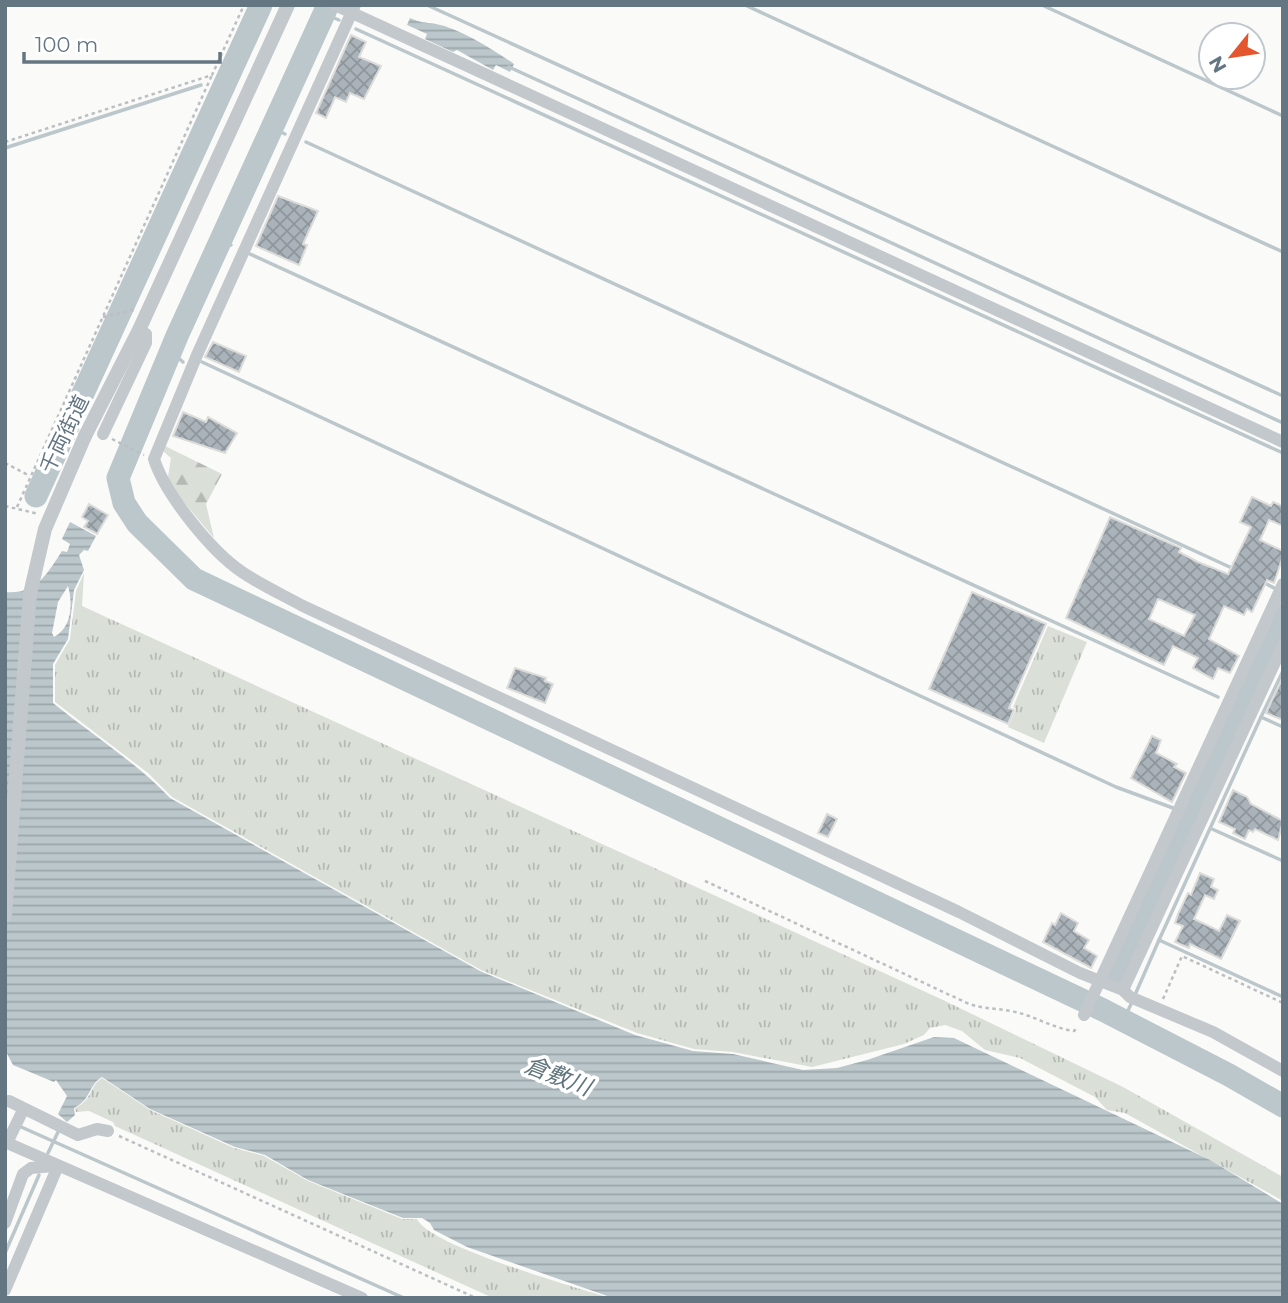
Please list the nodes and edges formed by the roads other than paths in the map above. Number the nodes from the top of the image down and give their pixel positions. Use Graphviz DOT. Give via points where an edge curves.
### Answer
graph roads {
  1 [pos="288,5"];
  2 [pos="347,9"];
  3 [pos="139,330"];
  4 [pos="104,435"];
  5 [pos="1283,442"];
  6 [pos="1283,584"];
  7 [pos="1283,645"];
  8 [pos="5,916"];
  9 [pos="1096,986"];
  10 [pos="1129,995"];
  11 [pos="1084,1014"];
  12 [pos="1283,1071"];
  13 [pos="9,1101"];
  14 [pos="22,1113"];
  15 [pos="108,1131"];
  16 [pos="7,1141"];
  17 [pos="58,1166"];
  18 [pos="5,1223"];
  19 [pos="5,1290"];
  20 [pos="362,1298"];
  1 -- 3 [label="street, 千両街道"];
  2 -- 5 [label="street"];
  2 -- 9 [label="street" via="153,459 198,528 241,572 303,606 959,912"];
  3 -- 4 [label="street" via="146,334 146,343"];
  3 -- 8 [label="street, 千両街道, bridge" via="85,436 45,529 30,594"];
  6 -- 9 [label="street"];
  7 -- 10 [label="street"];
  9 -- 10 [label="street"];
  9 -- 11 [label="street"];
  10 -- 12 [label="street" via="1213,1032"];
  13 -- 14 [label="street"];
  14 -- 15 [label="street" via="78,1135"];
  14 -- 16 [label="street"];
  16 -- 17 [label="street"];
  17 -- 18 [label="street" via="31,1168 23,1174"];
  17 -- 19 [label="street"];
  17 -- 20 [label="street"];
}
